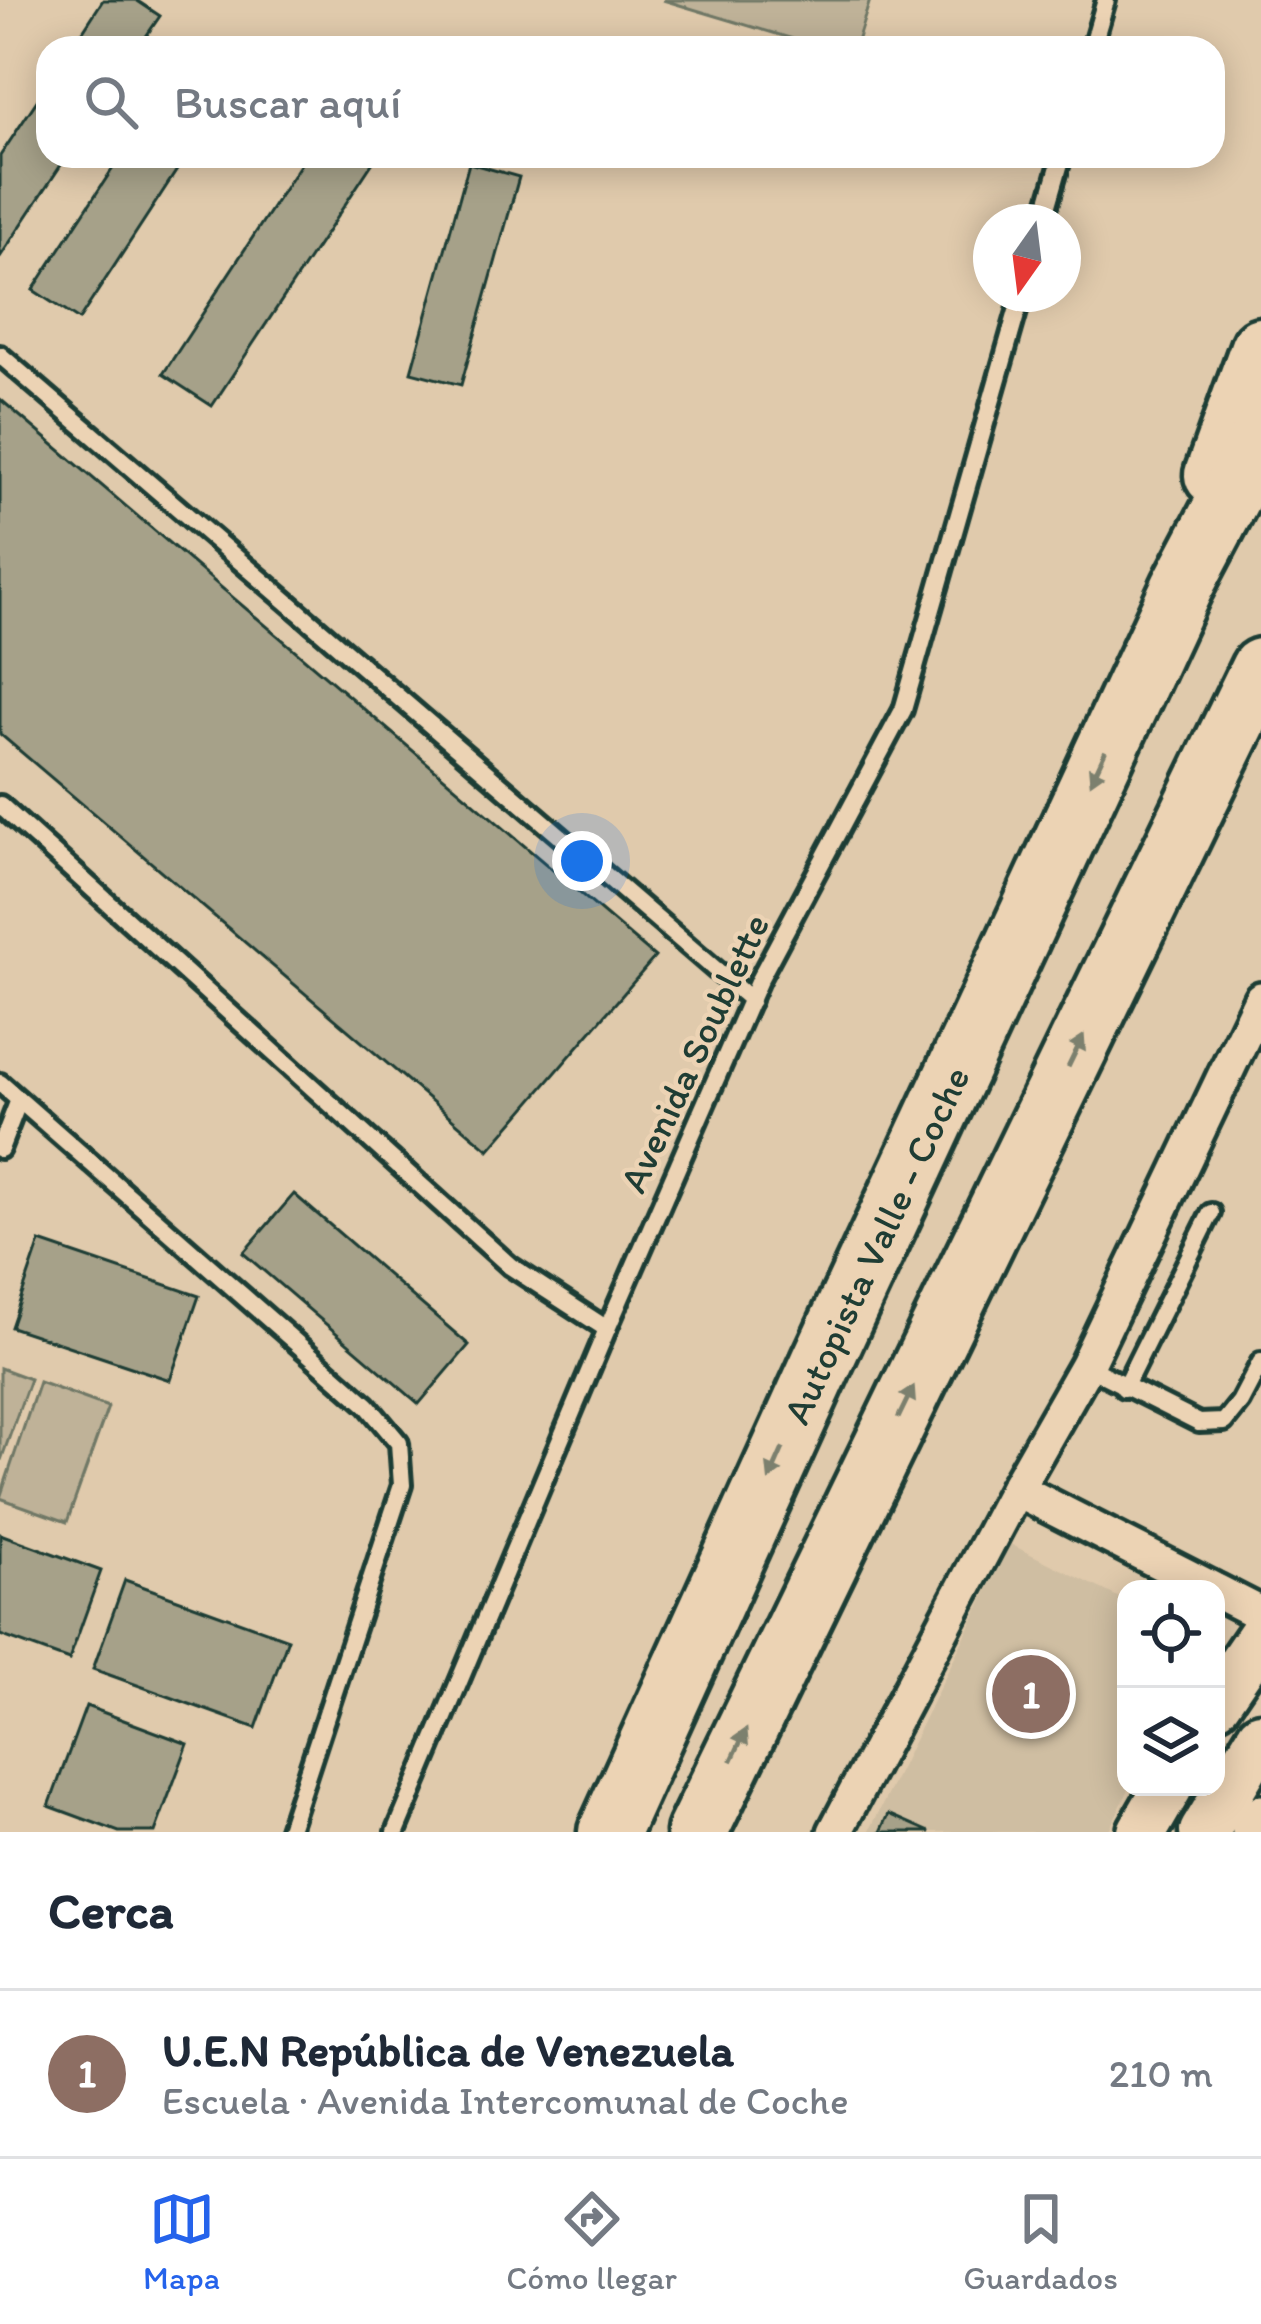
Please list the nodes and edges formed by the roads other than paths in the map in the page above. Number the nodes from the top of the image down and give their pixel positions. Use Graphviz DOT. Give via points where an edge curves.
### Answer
graph roads {
  1 [pos="1106,0"];
  2 [pos="1096,36"];
  3 [pos="1059,168"];
  4 [pos="1048,204"];
  5 [pos="1017,312"];
  6 [pos="1261,348"];
  7 [pos="0,355"];
  8 [pos="1261,437"];
  9 [pos="1148,661"];
  10 [pos="1260,672"];
  11 [pos="0,806"];
  12 [pos="1261,999"];
  13 [pos="751,1000"];
  14 [pos="0,1083"];
  15 [pos="19,1100"];
  16 [pos="0,1149"];
  17 [pos="1211,1213"];
  18 [pos="607,1329"];
  19 [pos="1261,1362"];
  20 [pos="1086,1366"];
  21 [pos="1124,1388"];
  22 [pos="1016,1489"];
  23 [pos="1194,1580"];
  24 [pos="1225,1596"];
  25 [pos="1261,1614"];
  26 [pos="1261,1636"];
  27 [pos="1225,1689"];
  28 [pos="1261,1737"];
  29 [pos="1163,1796"];
  30 [pos="1261,1811"];
  31 [pos="289,1832"];
  32 [pos="396,1832"];
  33 [pos="609,1832"];
  34 [pos="697,1832"];
  35 [pos="835,1832"];
  36 [pos="1142,1832"];
  37 [pos="1204,1832"];
  38 [pos="1250,1832"];
  1 -- 2 [label="lane"];
  3 -- 4 [label="lane"];
  5 -- 13 [label="lane, Avenida Soublette" via="903,710"];
  6 -- 9 [label="highway"];
  7 -- 13 [label="lane"];
  8 -- 9 [label="highway"];
  9 -- 33 [label="highway, Autopista Valle - Coche, one-way"];
  34 -- 10 [label="highway, one-way"];
  11 -- 18 [label="lane" via="510,1265"];
  12 -- 20 [label="street"];
  13 -- 18 [label="lane, Avenida Soublette"];
  14 -- 15 [label="lane"];
  15 -- 16 [label="lane"];
  15 -- 31 [label="lane" via="367,1405 399,1443 402,1485"];
  17 -- 21 [label="lane"];
  18 -- 32 [label="lane, Avenida Soublette"];
  19 -- 21 [label="lane" via="1224,1422 1199,1423"];
  20 -- 21 [label="lane"];
  20 -- 22 [label="street"];
  22 -- 23 [label="street"];
  22 -- 35 [label="street"];
  24 -- 25 [label="street"];
  26 -- 27 [label="main road"];
  28 -- 37 [label="main road"];
  29 -- 36 [label="main road"];
  30 -- 38 [label="street"];
}
